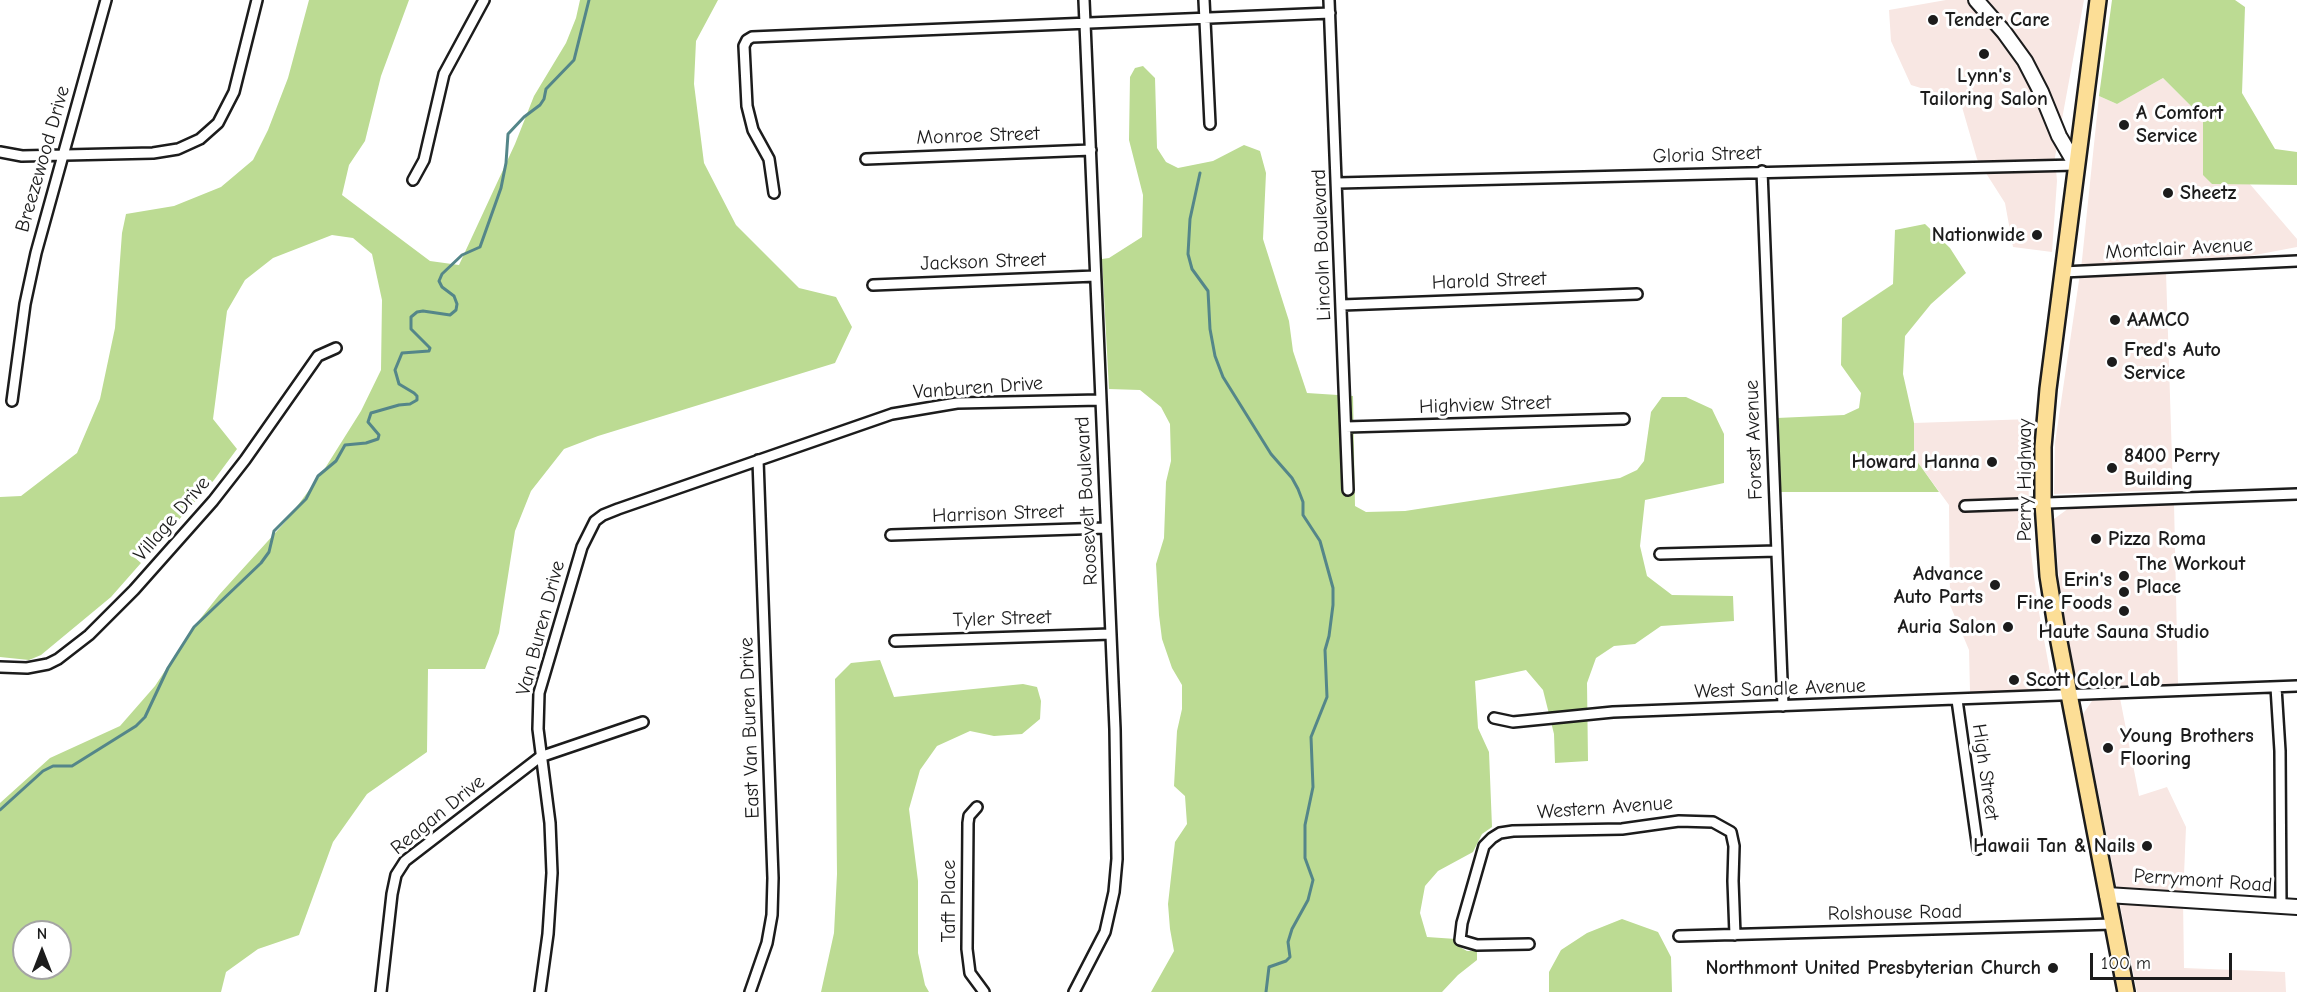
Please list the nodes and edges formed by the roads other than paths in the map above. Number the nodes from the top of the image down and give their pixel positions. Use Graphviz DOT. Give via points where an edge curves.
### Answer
graph roads {
  1 [pos="106,0"];
  2 [pos="257,0"];
  3 [pos="484,0"];
  4 [pos="1084,0"];
  5 [pos="1204,0"];
  6 [pos="1329,0"];
  7 [pos="1976,0"];
  8 [pos="2098,0"];
  9 [pos="1330,13"];
  10 [pos="1205,18"];
  11 [pos="1086,24"];
  12 [pos="1210,124"];
  13 [pos="1091,150"];
  14 [pos="0,152"];
  15 [pos="64,155"];
  16 [pos="866,159"];
  17 [pos="2076,165"];
  18 [pos="1762,171"];
  19 [pos="413,180"];
  20 [pos="1338,183"];
  21 [pos="774,193"];
  22 [pos="2297,261"];
  23 [pos="2063,272"];
  24 [pos="1095,276"];
  25 [pos="873,285"];
  26 [pos="1637,294"];
  27 [pos="1342,305"];
  28 [pos="336,348"];
  29 [pos="1100,400"];
  30 [pos="12,401"];
  31 [pos="1624,419"];
  32 [pos="1347,427"];
  33 [pos="758,460"];
  34 [pos="1348,490"];
  35 [pos="2297,494"];
  36 [pos="2043,503"];
  37 [pos="1965,506"];
  38 [pos="1106,528"];
  39 [pos="891,535"];
  40 [pos="1777,551"];
  41 [pos="1660,554"];
  42 [pos="1111,634"];
  43 [pos="895,640"];
  44 [pos="0,667"];
  45 [pos="2276,687"];
  46 [pos="2297,687"];
  47 [pos="2069,695"];
  48 [pos="1957,700"];
  49 [pos="1783,706"];
  50 [pos="1494,718"];
  51 [pos="643,722"];
  52 [pos="540,757"];
  53 [pos="977,807"];
  54 [pos="1978,849"];
  55 [pos="2107,895"];
  56 [pos="2281,906"];
  57 [pos="2297,907"];
  58 [pos="2113,924"];
  59 [pos="1735,935"];
  60 [pos="1679,936"];
  61 [pos="1529,944"];
  62 [pos="381,992"];
  63 [pos="540,992"];
  64 [pos="750,992"];
  65 [pos="984,992"];
  66 [pos="1074,992"];
  67 [pos="2126,992"];
  1 -- 15 [label="street, Breezewood Drive"];
  2 -- 15 [label="street" via="234,92 225,114 210,133 167,152"];
  3 -- 19 [label="street" via="444,74 424,159"];
  4 -- 11 [label="street, Roosevelt Boulevard"];
  5 -- 10 [label="street"];
  6 -- 9 [label="street, Lincoln Boulevard"];
  7 -- 17 [label="street" via="2025,62"];
  8 -- 17 [label="main road, Perry Highway"];
  9 -- 10 [label="street"];
  9 -- 20 [label="street, Lincoln Boulevard"];
  10 -- 11 [label="street"];
  10 -- 12 [label="street"];
  11 -- 13 [label="street, Roosevelt Boulevard"];
  11 -- 21 [label="street" via="752,37 744,46 747,106 753,130 769,159"];
  13 -- 16 [label="street, Monroe Street"];
  13 -- 24 [label="street, Roosevelt Boulevard"];
  14 -- 15 [label="street"];
  15 -- 30 [label="street, Breezewood Drive" via="29,284"];
  17 -- 18 [label="street, Gloria Street"];
  17 -- 23 [label="main road, Perry Highway"];
  18 -- 20 [label="street, Gloria Street"];
  18 -- 40 [label="street, Forest Avenue"];
  20 -- 27 [label="street, Lincoln Boulevard"];
  22 -- 23 [label="street, Montclair Avenue"];
  23 -- 36 [label="main road, Perry Highway" via="2045,419"];
  24 -- 25 [label="street, Jackson Street"];
  24 -- 29 [label="street, Roosevelt Boulevard"];
  26 -- 27 [label="street, Harold Street"];
  27 -- 32 [label="street, Lincoln Boulevard"];
  28 -- 44 [label="street, Village Drive" via="318,356 213,501 88,635 48,664"];
  29 -- 33 [label="street, Vanburen Drive" via="957,403 913,409 876,418"];
  29 -- 38 [label="street, Roosevelt Boulevard"];
  31 -- 32 [label="street, Highview Street"];
  32 -- 34 [label="street, Lincoln Boulevard"];
  33 -- 52 [label="street, Van Buren Drive" via="618,509 595,521 586,537 539,693"];
  33 -- 64 [label="street, East Van Buren Drive" via="773,878 770,930"];
  35 -- 36 [label="street"];
  36 -- 37 [label="street"];
  36 -- 47 [label="main road, Perry Highway" via="2048,576"];
  38 -- 39 [label="street, Harrison Street"];
  38 -- 42 [label="street, Roosevelt Boulevard"];
  40 -- 41 [label="street"];
  40 -- 49 [label="street, Forest Avenue"];
  42 -- 43 [label="street, Tyler Street"];
  42 -- 66 [label="street, Roosevelt Boulevard" via="1117,835 1114,892 1105,933"];
  45 -- 46 [label="street, West Sandle Avenue"];
  45 -- 47 [label="street, West Sandle Avenue"];
  45 -- 56 [label="street"];
  47 -- 48 [label="street, West Sandle Avenue"];
  47 -- 55 [label="main road, Perry Highway"];
  48 -- 49 [label="street, West Sandle Avenue"];
  48 -- 54 [label="street, High Street"];
  49 -- 50 [label="street, West Sandle Avenue" via="1613,712 1513,722"];
  51 -- 52 [label="street, Reagan Drive"];
  52 -- 62 [label="street, Reagan Drive" via="399,868 392,894"];
  52 -- 63 [label="street, Van Buren Drive" via="550,823 552,873"];
  53 -- 65 [label="street, Taft Place" via="968,823 967,949 970,973"];
  55 -- 56 [label="street, Perrymont Road"];
  55 -- 58 [label="main road, Perry Highway"];
  56 -- 57 [label="street, Perrymont Road"];
  58 -- 59 [label="street, Rolshouse Road"];
  58 -- 67 [label="main road, Perry Highway"];
  59 -- 60 [label="street, Rolshouse Road"];
  59 -- 61 [label="street, Western Avenue" via="1731,832 1713,822 1679,821 1622,829 1500,833 1484,846 1460,940 1477,945"];
}
